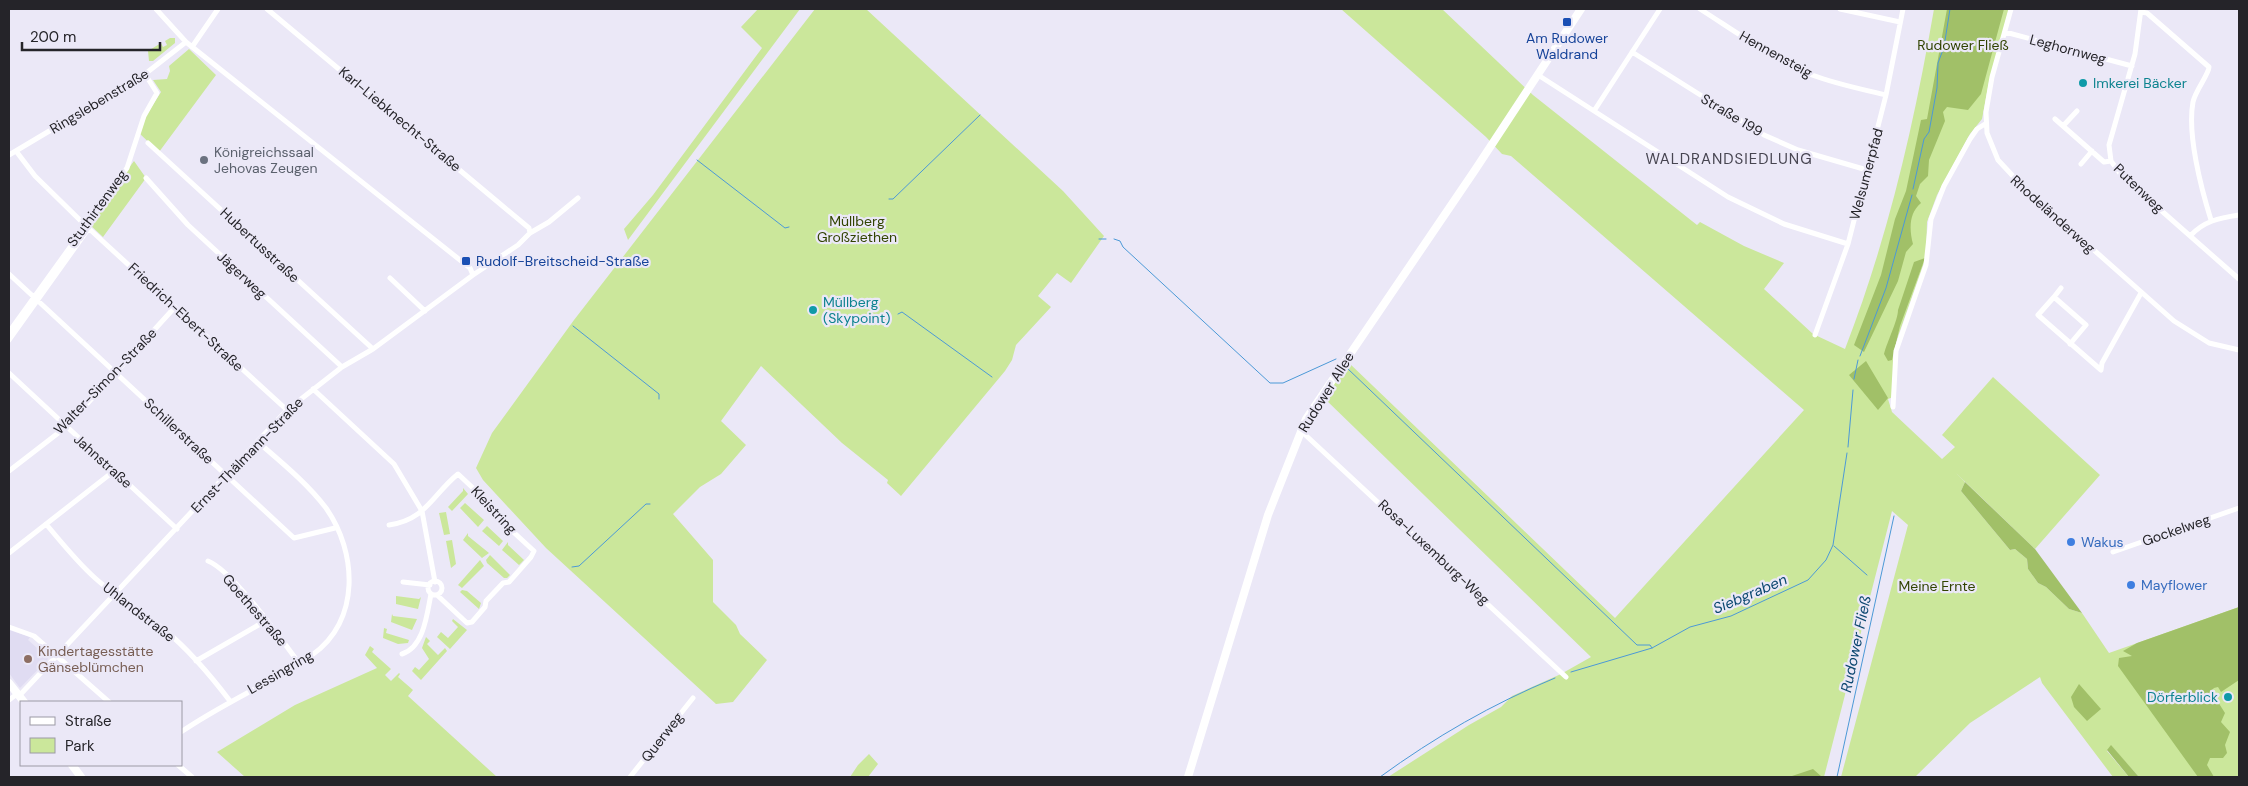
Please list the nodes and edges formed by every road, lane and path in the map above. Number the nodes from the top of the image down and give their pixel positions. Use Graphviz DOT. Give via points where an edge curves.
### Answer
graph roads {
  1 [pos="156,9"];
  2 [pos="218,9"];
  3 [pos="266,9"];
  4 [pos="1581,9"];
  5 [pos="1660,9"];
  6 [pos="1700,9"];
  7 [pos="1840,9"];
  8 [pos="1903,9"];
  9 [pos="2011,9"];
  10 [pos="2141,10"];
  11 [pos="1900,22"];
  12 [pos="2005,32"];
  13 [pos="190,45"];
  14 [pos="1632,52"];
  15 [pos="2132,66"];
  16 [pos="145,74"];
  17 [pos="1538,75"];
  18 [pos="1886,95"];
  19 [pos="1594,111"];
  20 [pos="2077,111"];
  21 [pos="2055,119"];
  22 [pos="1985,124"];
  23 [pos="2063,126"];
  24 [pos="148,142"];
  25 [pos="16,151"];
  26 [pos="2092,151"];
  27 [pos="9,155"];
  28 [pos="2111,161"];
  29 [pos="2081,164"];
  30 [pos="1867,170"];
  31 [pos="146,178"];
  32 [pos="578,198"];
  33 [pos="2239,215"];
  34 [pos="2211,220"];
  35 [pos="87,226"];
  36 [pos="530,233"];
  37 [pos="2190,236"];
  38 [pos="1848,244"];
  39 [pos="9,274"];
  40 [pos="473,275"];
  41 [pos="390,278"];
  42 [pos="2239,279"];
  43 [pos="2061,288"];
  44 [pos="2141,292"];
  45 [pos="2054,297"];
  46 [pos="35,298"];
  47 [pos="175,307"];
  48 [pos="425,311"];
  49 [pos="9,332"];
  50 [pos="1815,335"];
  51 [pos="9,340"];
  52 [pos="2070,344"];
  53 [pos="373,349"];
  54 [pos="2239,350"];
  55 [pos="342,367"];
  56 [pos="9,373"];
  57 [pos="116,373"];
  58 [pos="313,389"];
  59 [pos="1893,407"];
  60 [pos="287,410"];
  61 [pos="66,427"];
  62 [pos="1300,430"];
  63 [pos="258,442"];
  64 [pos="9,471"];
  65 [pos="114,471"];
  66 [pos="227,475"];
  67 [pos="2239,508"];
  68 [pos="422,511"];
  69 [pos="46,524"];
  70 [pos="389,525"];
  71 [pos="177,528"];
  72 [pos="335,528"];
  73 [pos="2114,552"];
  74 [pos="9,554"];
  75 [pos="208,561"];
  76 [pos="403,582"];
  77 [pos="432,583"];
  78 [pos="115,594"];
  79 [pos="434,594"];
  80 [pos="267,620"];
  81 [pos="9,627"];
  82 [pos="402,654"];
  83 [pos="58,656"];
  84 [pos="196,661"];
  85 [pos="299,662"];
  86 [pos="1566,677"];
  87 [pos="9,683"];
  88 [pos="16,698"];
  89 [pos="693,698"];
  90 [pos="108,701"];
  91 [pos="230,701"];
  92 [pos="182,731"];
  93 [pos="73,766"];
  94 [pos="179,766"];
  95 [pos="81,777"];
  96 [pos="192,777"];
  97 [pos="630,777"];
  98 [pos="1188,777"];
  1 -- 13 [label="street"];
  2 -- 13 [label="street, Ringslebenstraße"];
  3 -- 36 [label="street, Karl-Liebknecht-Straße" via="529,228"];
  4 -- 17 [label="street, Rudower Allee"];
  5 -- 14 [label="street"];
  6 -- 18 [label="street, Hennensteig" via="1798,68 1833,82"];
  7 -- 11 [label="street"];
  8 -- 11 [label="street, Welsumerpfad"];
  9 -- 12 [label="street, Rhodeländerweg"];
  10 -- 15 [label="street, Putenweg"];
  10 -- 34 [label="street" via="2208,67 2195,92 2190,125"];
  11 -- 18 [label="street, Welsumerpfad"];
  12 -- 15 [label="street, Leghornweg"];
  12 -- 22 [label="street, Rhodeländerweg" via="1992,77"];
  13 -- 16 [label="street, Ringslebenstraße"];
  13 -- 40 [label="street" via="470,268"];
  14 -- 19 [label="street"];
  14 -- 30 [label="street, Straße 199" via="1764,134 1798,150"];
  15 -- 28 [label="street, Putenweg" via="2110,138"];
  16 -- 25 [label="street, Ringslebenstraße"];
  16 -- 35 [label="street, Stuthirtenweg" via="156,88 155,98 144,116 127,168"];
  17 -- 19 [label="street"];
  17 -- 62 [label="street, Rudower Allee"];
  18 -- 30 [label="street, Welsumerpfad"];
  19 -- 38 [label="street" via="1748,208 1805,232"];
  20 -- 23 [label="street"];
  21 -- 23 [label="street"];
  22 -- 44 [label="street, Rhodeländerweg" via="1992,150 2011,176"];
  22 -- 59 [label="street" via="1970,139 1933,211 1924,270 1896,351"];
  23 -- 26 [label="street"];
  24 -- 53 [label="street, Hubertusstraße"];
  25 -- 27 [label="street, Ringslebenstraße"];
  25 -- 35 [label="street, Friedrich-Ebert-Straße" via="35,176"];
  26 -- 28 [label="street" via="2104,162"];
  26 -- 29 [label="street"];
  28 -- 37 [label="street, Putenweg" via="2122,176"];
  30 -- 38 [label="street, Welsumerpfad"];
  31 -- 55 [label="street, Jägerweg" via="188,225"];
  32 -- 36 [label="street, Ernst-Thälmann-Straße"];
  33 -- 34 [label="street"];
  34 -- 37 [label="street"];
  35 -- 46 [label="street, Stuthirtenweg"];
  35 -- 47 [label="street, Friedrich-Ebert-Straße"];
  36 -- 40 [label="street, Ernst-Thälmann-Straße" via="518,245"];
  37 -- 42 [label="street, Putenweg"];
  38 -- 50 [label="street, Welsumerpfad"];
  39 -- 46 [label="street, Schillerstraße"];
  40 -- 48 [label="street, Ernst-Thälmann-Straße"];
  41 -- 48 [label="street"];
  43 -- 45 [label="street"];
  44 -- 52 [label="street" via="2100,370"];
  44 -- 54 [label="street, Rhodeländerweg" via="2198,338"];
  45 -- 52 [label="street" via="2038,315"];
  45 -- 52 [label="street" via="2086,325"];
  46 -- 49 [label="street, Stuthirtenweg"];
  46 -- 51 [label="street"];
  46 -- 57 [label="street, Schillerstraße"];
  47 -- 57 [label="street, Walter-Simon-Straße"];
  47 -- 60 [label="street, Friedrich-Ebert-Straße"];
  48 -- 53 [label="street, Ernst-Thälmann-Straße"];
  53 -- 55 [label="street, Ernst-Thälmann-Straße"];
  55 -- 58 [label="street, Ernst-Thälmann-Straße"];
  56 -- 61 [label="street, Jahnstraße"];
  57 -- 61 [label="street, Walter-Simon-Straße"];
  57 -- 66 [label="street, Schillerstraße"];
  58 -- 60 [label="street, Ernst-Thälmann-Straße"];
  58 -- 68 [label="street" via="394,464"];
  60 -- 63 [label="street, Ernst-Thälmann-Straße"];
  61 -- 64 [label="street, Walter-Simon-Straße"];
  61 -- 65 [label="street, Jahnstraße"];
  62 -- 86 [label="street, Rosa-Luxemburg-Weg"];
  62 -- 98 [label="street, Rudower Allee" via="1268,516"];
  63 -- 66 [label="street, Ernst-Thälmann-Straße"];
  63 -- 72 [label="street, Lessingring" via="308,488 325,508"];
  65 -- 69 [label="street"];
  65 -- 71 [label="street, Jahnstraße"];
  66 -- 71 [label="street, Ernst-Thälmann-Straße"];
  66 -- 72 [label="street, Schillerstraße" via="294,538"];
  67 -- 73 [label="street, Gockelweg"];
  68 -- 70 [label="street, Kleistring" via="400,524"];
  68 -- 77 [label="street"];
  68 -- 79 [label="street, Kleistring" via="458,474 534,552 509,582 502,583 486,601 486,607 472,622 467,623"];
  69 -- 74 [label="street"];
  69 -- 78 [label="street, Uhlandstraße" via="82,566"];
  71 -- 78 [label="street, Ernst-Thälmann-Straße"];
  72 -- 85 [label="street, Lessingring" via="348,561 347,603 342,621 332,636"];
  75 -- 80 [label="street, Goethestraße" via="231,580"];
  76 -- 77 [label="street"];
  77 -- 79 [label="street" via="429,589"];
  77 -- 79 [label="street" via="440,583 442,588 441,592"];
  78 -- 83 [label="street, Ernst-Thälmann-Straße"];
  78 -- 84 [label="street, Uhlandstraße" via="166,631"];
  79 -- 82 [label="street" via="417,644 410,652"];
  80 -- 84 [label="street"];
  80 -- 85 [label="street, Goethestraße"];
  81 -- 83 [label="street" via="34,636"];
  83 -- 88 [label="street, Ernst-Thälmann-Straße"];
  83 -- 90 [label="street"];
  84 -- 91 [label="street, Uhlandstraße"];
  85 -- 91 [label="street, Lessingring"];
  87 -- 88 [label="street"];
  89 -- 97 [label="street, Querweg"];
  91 -- 92 [label="street, Lessingring"];
  93 -- 95 [label="street"];
  94 -- 96 [label="street"];
}
